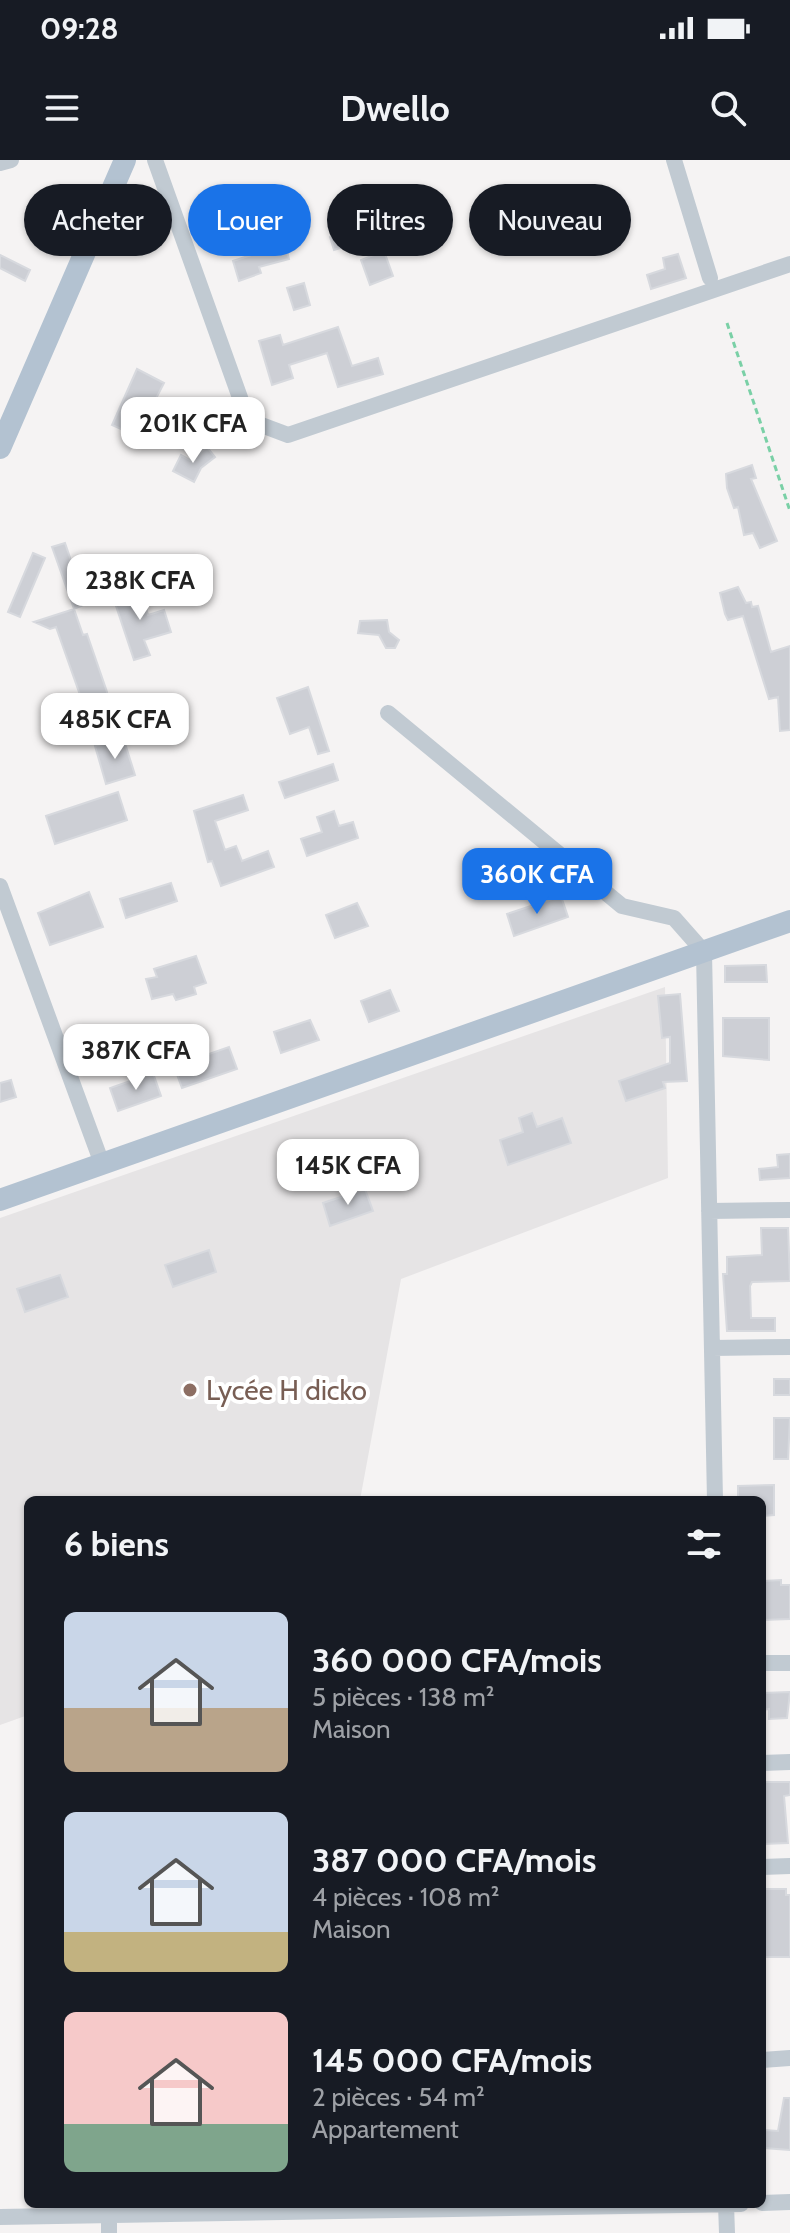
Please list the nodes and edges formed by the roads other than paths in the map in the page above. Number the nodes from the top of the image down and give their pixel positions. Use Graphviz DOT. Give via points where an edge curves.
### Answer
graph roads {
  1 [pos="11,160"];
  2 [pos="125,160"];
  3 [pos="155,160"];
  4 [pos="674,160"];
  5 [pos="0,163"];
  6 [pos="790,264"];
  7 [pos="710,278"];
  8 [pos="0,448"];
  9 [pos="388,713"];
  10 [pos="0,886"];
  11 [pos="790,921"];
  12 [pos="704,952"];
  13 [pos="101,1161"];
  14 [pos="0,1200"];
  15 [pos="790,1210"];
  16 [pos="709,1211"];
  17 [pos="790,1347"];
  18 [pos="712,1348"];
  19 [pos="715,1496"];
  20 [pos="766,1663"];
  21 [pos="790,1663"];
  22 [pos="790,1762"];
  23 [pos="766,1763"];
  24 [pos="790,1866"];
  25 [pos="766,1867"];
  26 [pos="790,2058"];
  27 [pos="766,2060"];
  28 [pos="788,2198"];
  29 [pos="766,2202"];
  30 [pos="603,2208"];
  31 [pos="726,2208"];
  32 [pos="0,2217"];
  33 [pos="109,2224"];
  34 [pos="727,2233"];
  1 -- 5 [label="street"];
  2 -- 8 [label="main road"];
  3 -- 6 [label="street" via="248,420 288,435"];
  4 -- 7 [label="street"];
  9 -- 12 [label="street" via="622,906 674,918"];
  10 -- 13 [label="street"];
  11 -- 12 [label="main road"];
  12 -- 13 [label="main road"];
  12 -- 16 [label="street"];
  13 -- 14 [label="main road"];
  15 -- 16 [label="street"];
  16 -- 18 [label="street"];
  17 -- 18 [label="street"];
  18 -- 19 [label="street"];
  20 -- 21 [label="street"];
  22 -- 23 [label="street"];
  24 -- 25 [label="street"];
  26 -- 27 [label="street"];
  28 -- 29 [label="street"];
  30 -- 33 [label="street"];
  31 -- 34 [label="street"];
  32 -- 33 [label="street"];
}
